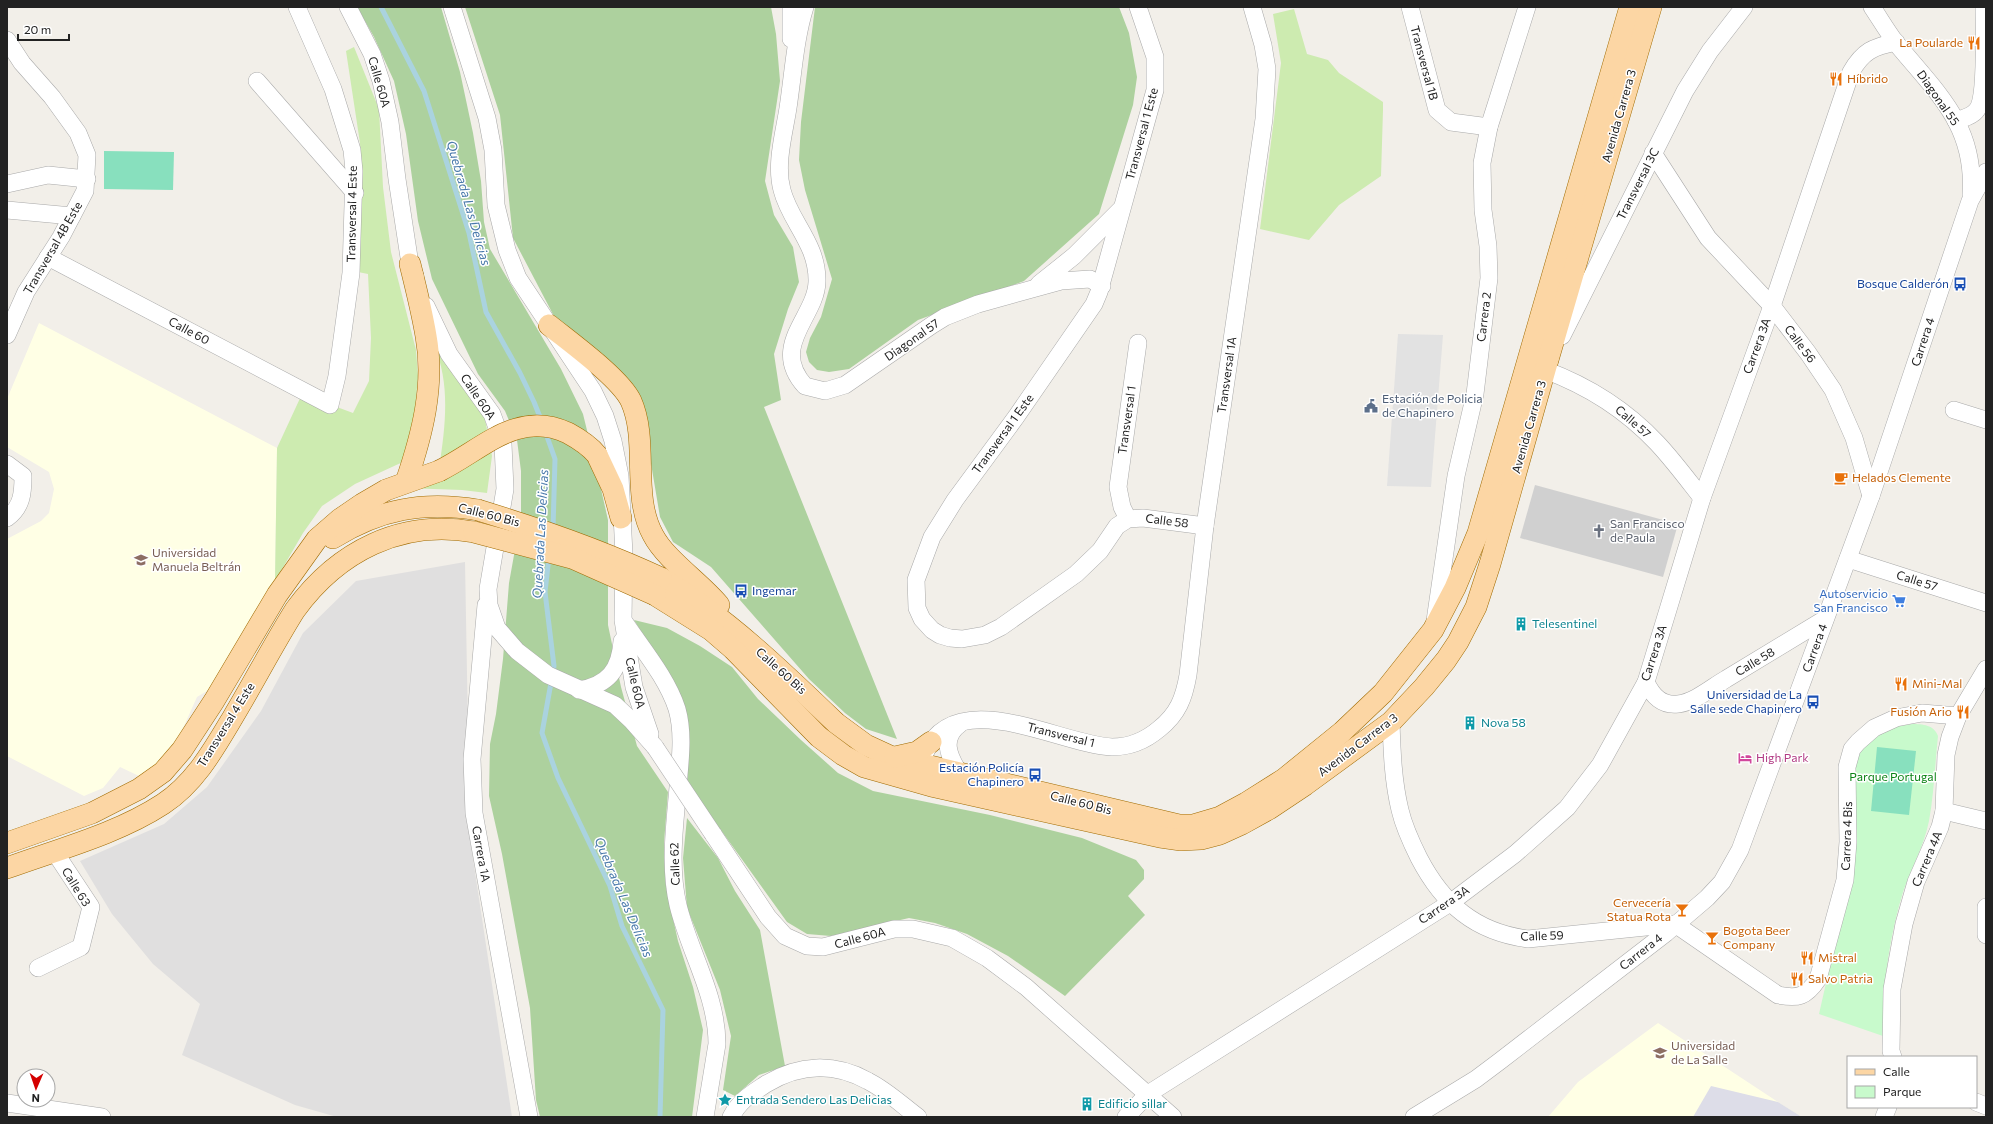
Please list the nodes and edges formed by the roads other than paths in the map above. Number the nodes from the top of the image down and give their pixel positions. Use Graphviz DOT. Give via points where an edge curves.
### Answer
graph roads {
  1 [pos="298,7"];
  2 [pos="348,7"];
  3 [pos="452,7"];
  4 [pos="791,7"];
  5 [pos="805,7"];
  6 [pos="1138,7"];
  7 [pos="1252,7"];
  8 [pos="1410,7"];
  9 [pos="1527,7"];
  10 [pos="1630,7"];
  11 [pos="1651,7"];
  12 [pos="1744,7"];
  13 [pos="1872,7"];
  14 [pos="1984,7"];
  15 [pos="7,40"];
  16 [pos="1896,42"];
  17 [pos="257,81"];
  18 [pos="1985,84"];
  19 [pos="791,85"];
  20 [pos="1956,120"];
  21 [pos="1489,128"];
  22 [pos="1653,153"];
  23 [pos="1986,172"];
  24 [pos="86,179"];
  25 [pos="7,184"];
  26 [pos="355,193"];
  27 [pos="1970,201"];
  28 [pos="1121,208"];
  29 [pos="7,210"];
  30 [pos="72,216"];
  31 [pos="48,257"];
  32 [pos="410,264"];
  33 [pos="1102,286"];
  34 [pos="1033,288"];
  35 [pos="1772,306"];
  36 [pos="549,325"];
  37 [pos="9,326"];
  38 [pos="1138,343"];
  39 [pos="1545,370"];
  40 [pos="330,405"];
  41 [pos="1954,410"];
  42 [pos="1986,420"];
  43 [pos="7,464"];
  44 [pos="406,482"];
  45 [pos="1871,496"];
  46 [pos="1702,498"];
  47 [pos="7,518"];
  48 [pos="621,518"];
  49 [pos="1128,518"];
  50 [pos="1205,526"];
  51 [pos="1848,559"];
  52 [pos="294,574"];
  53 [pos="321,579"];
  54 [pos="658,586"];
  55 [pos="488,589"];
  56 [pos="1986,603"];
  57 [pos="1826,619"];
  58 [pos="623,630"];
  59 [pos="1434,630"];
  60 [pos="754,647"];
  61 [pos="1986,668"];
  62 [pos="1646,682"];
  63 [pos="579,690"];
  64 [pos="1958,716"];
  65 [pos="964,722"];
  66 [pos="1391,722"];
  67 [pos="1155,733"];
  68 [pos="931,742"];
  69 [pos="655,747"];
  70 [pos="892,757"];
  71 [pos="921,764"];
  72 [pos="960,774"];
  73 [pos="1284,780"];
  74 [pos="1305,785"];
  75 [pos="931,786"];
  76 [pos="1944,810"];
  77 [pos="1986,821"];
  78 [pos="7,843"];
  79 [pos="54,851"];
  80 [pos="7,868"];
  81 [pos="1450,903"];
  82 [pos="1986,907"];
  83 [pos="1675,924"];
  84 [pos="1986,935"];
  85 [pos="38,968"];
  86 [pos="1892,1056"];
  87 [pos="1148,1094"];
  88 [pos="7,1103"];
  89 [pos="101,1117"];
  90 [pos="529,1117"];
  91 [pos="705,1117"];
  92 [pos="731,1117"];
  93 [pos="918,1117"];
  94 [pos="1126,1117"];
  95 [pos="1173,1117"];
  96 [pos="1414,1117"];
  1 -- 26 [label="street, Transversal 4 Este" via="334,89 347,131 352,150"];
  2 -- 32 [label="street, Calle 60A" via="372,54 381,81 390,122 396,179"];
  3 -- 36 [label="street, Calle 60A" via="487,118 493,150 496,204 507,250 518,278"];
  4 -- 19 [label="street"];
  5 -- 19 [label="street"];
  6 -- 28 [label="street, Transversal 1 Este" via="1153,48 1156,76 1152,102"];
  7 -- 50 [label="street, Transversal 1A" via="1263,45 1266,69 1264,118"];
  8 -- 21 [label="street, Transversal 1B" via="1437,110 1451,122"];
  9 -- 21 [label="street, Carrera 2"];
  10 -- 59 [label="main road, Avenida Carrera 3" via="1478,533"];
  11 -- 39 [label="main road, Avenida Carrera 3"];
  12 -- 22 [label="street, Transversal 3C" via="1710,51 1685,91"];
  13 -- 16 [label="street, Diagonal 55"];
  14 -- 18 [label="street"];
  15 -- 24 [label="street, Transversal 4B Este" via="22,63 78,132 87,155"];
  16 -- 20 [label="street, Diagonal 55" via="1933,86"];
  16 -- 35 [label="street, Carrera 3A" via="1874,47 1857,61 1851,72"];
  17 -- 26 [label="street"];
  18 -- 20 [label="street" via="1981,103 1976,111"];
  19 -- 34 [label="street, Diagonal 57" via="780,178 785,199 810,247 817,282 812,300 794,339 793,362 798,378 805,386 825,391 836,389 857,378 945,317 978,304"];
  20 -- 27 [label="street, Diagonal 55" via="1966,140 1971,160"];
  21 -- 59 [label="street, Carrera 2" via="1482,163 1489,278 1475,394 1456,476"];
  22 -- 35 [label="street, Calle 56" via="1708,238"];
  22 -- 39 [label="street, Transversal 3C"];
  23 -- 27 [label="street"];
  24 -- 25 [label="street" via="48,175"];
  24 -- 30 [label="street, Transversal 4B Este" via="85,191"];
  26 -- 40 [label="street, Transversal 4 Este" via="349,289 337,376"];
  27 -- 45 [label="street, Carrera 4"];
  28 -- 33 [label="street, Transversal 1 Este"];
  28 -- 34 [label="street, Diagonal 57" via="1074,256"];
  29 -- 30 [label="street"];
  30 -- 31 [label="street, Transversal 4B Este"];
  31 -- 37 [label="street, Transversal 4B Este"];
  31 -- 40 [label="street, Calle 60"];
  32 -- 44 [label="main road" via="426,337 428,368 423,428"];
  32 -- 55 [label="street, Calle 60A" via="434,325 449,354 492,414 503,444 503,504"];
  33 -- 34 [label="street, Diagonal 57" via="1090,279 1072,279"];
  33 -- 49 [label="street, Transversal 1 Este" via="1094,304 955,500 932,537 916,580 917,608 922,619 940,635 962,639 985,635 1001,627 1076,574 1100,550 1117,526"];
  35 -- 45 [label="street, Calle 56" via="1833,390 1854,438"];
  35 -- 46 [label="street, Carrera 3A"];
  36 -- 48 [label="street, Calle 60A" via="593,391 605,416 618,460"];
  36 -- 60 [label="main road" via="603,369 625,391 631,401 636,422 644,504 647,522 653,535 661,547 714,600"];
  38 -- 49 [label="street, Transversal 1" via="1118,487 1122,507"];
  39 -- 46 [label="street, Calle 57" via="1592,390 1622,411 1657,443"];
  39 -- 66 [label="main road, Avenida Carrera 3" via="1476,607 1446,660 1424,688"];
  41 -- 42 [label="street"];
  43 -- 47 [label="street" via="22,476 23,493 15,512"];
  44 -- 48 [label="main road, bridge" via="439,471 492,438 509,431 539,426 563,431 592,448 611,482"];
  44 -- 52 [label="main road" via="368,500 340,519 318,539"];
  45 -- 51 [label="street, Carrera 4"];
  46 -- 62 [label="street, Carrera 3A"];
  48 -- 58 [label="street, Calle 60A" via="624,554"];
  49 -- 50 [label="street, Calle 58"];
  50 -- 67 [label="street, Transversal 1A" via="1185,694 1180,707"];
  51 -- 56 [label="street, Calle 57"];
  51 -- 57 [label="street, Carrera 4"];
  52 -- 54 [label="main road, Calle 60 Bis, bridge" via="316,550 349,528 373,517 408,508 454,506 478,510 570,539 614,556"];
  52 -- 78 [label="main road, Transversal 4 Este" via="277,595 182,750 163,772 139,789 92,813"];
  53 -- 54 [label="main road, Calle 60 Bis, bridge" via="357,552 393,535 436,528 474,532 572,558"];
  53 -- 79 [label="main road, Transversal 4 Este" via="294,610 215,749 185,786 145,814 103,834"];
  54 -- 60 [label="main road, Calle 60 Bis" via="705,606"];
  54 -- 75 [label="main road, Calle 60 Bis" via="733,649 819,737 843,755 864,767"];
  55 -- 63 [label="street, Calle 60A" via="491,611 497,628 517,651 548,675"];
  55 -- 90 [label="street, Carrera 1A" via="472,759 474,813"];
  57 -- 62 [label="street, Calle 58" via="1705,692 1678,704 1658,700"];
  57 -- 83 [label="street, Carrera 4" via="1740,850 1722,882"];
  58 -- 63 [label="street" via="619,658 609,678 600,684"];
  58 -- 69 [label="street, Calle 60A" via="634,687"];
  58 -- 91 [label="street, Calle 62" via="665,683 672,695 679,719 681,750 675,833 678,904 706,987 717,1032"];
  59 -- 73 [label="main road, Avenida Carrera 3" via="1383,693 1342,732"];
  60 -- 70 [label="main road, Calle 60 Bis" via="850,734"];
  61 -- 64 [label="street, Carrera 4A"];
  62 -- 81 [label="street, Carrera 3A" via="1600,765 1567,808 1515,854"];
  63 -- 69 [label="street, Calle 60A" via="615,705"];
  64 -- 76 [label="street, Carrera 4A" via="1946,755"];
  64 -- 83 [label="street, Carrera 4 Bis" via="1922,713 1896,718 1870,732 1852,749 1847,767 1848,842 1845,880 1818,979 1812,989 1802,996 1791,998 1778,995"];
  65 -- 67 [label="street, Transversal 1" via="982,720 1029,726 1112,747 1126,746"];
  65 -- 68 [label="street, Transversal 1" via="945,729"];
  65 -- 72 [label="street" via="952,732 947,748"];
  66 -- 74 [label="main road, Avenida Carrera 3"];
  66 -- 81 [label="street, Calle 59" via="1394,781 1406,831 1423,865"];
  68 -- 70 [label="main road" via="917,752"];
  68 -- 71 [label="street, Transversal 1"];
  69 -- 87 [label="street, Calle 60A, bridge" via="761,907 785,936 807,946 823,947 894,929 913,929 952,938 987,958 1026,987"];
  70 -- 71 [label="main road, Calle 60 Bis"];
  71 -- 72 [label="main road, Calle 60 Bis"];
  71 -- 75 [label="street"];
  72 -- 73 [label="main road, Calle 60 Bis" via="1179,825 1193,825 1220,817"];
  74 -- 75 [label="main road, Calle 60 Bis" via="1269,809 1220,834 1201,839 1181,840"];
  76 -- 77 [label="street"];
  76 -- 86 [label="street, Carrera 4A" via="1940,827 1916,882 1904,924 1892,989 1890,1051"];
  79 -- 80 [label="main road, Transversal 4 Este"];
  79 -- 85 [label="street, Calle 63" via="91,907 81,947"];
  81 -- 83 [label="street, Calle 59" via="1468,918 1491,930 1528,939"];
  81 -- 87 [label="street, Carrera 3A"];
  82 -- 84 [label="street"];
  83 -- 96 [label="street, Carrera 4" via="1476,1079"];
  87 -- 94 [label="street, Carrera 3A"];
  87 -- 95 [label="street, Calle 60A"];
  88 -- 89 [label="street"];
  92 -- 93 [label="street" via="738,1105 752,1094 774,1080 808,1067 846,1071 869,1081"];
}
